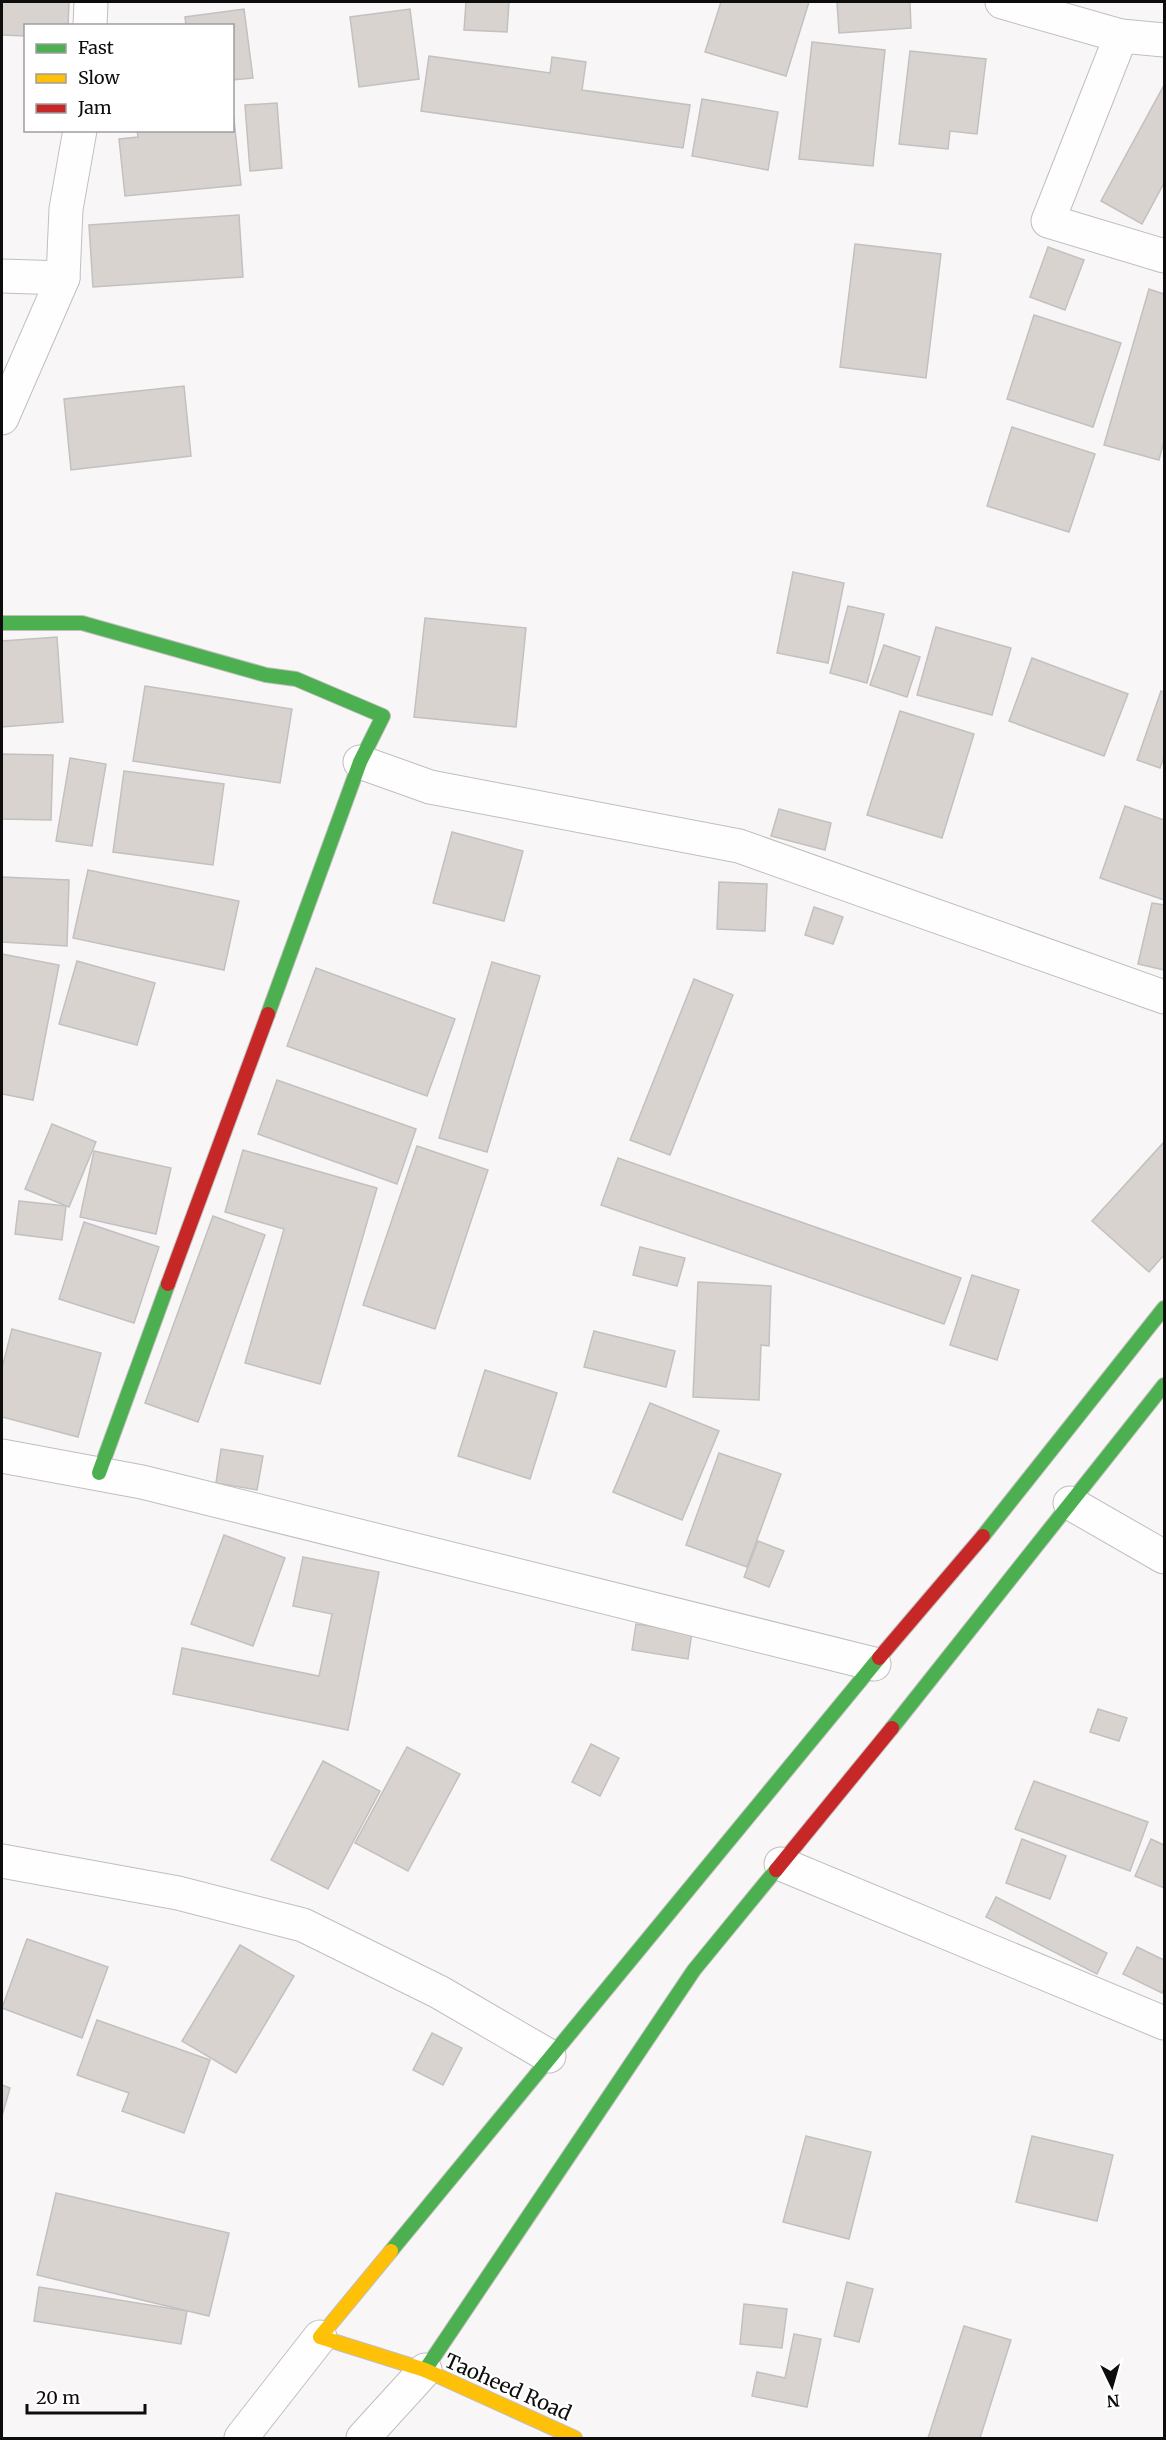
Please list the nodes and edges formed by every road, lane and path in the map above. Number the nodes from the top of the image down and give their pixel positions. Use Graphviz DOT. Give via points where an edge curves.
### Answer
graph roads {
  1 [pos="91,2"];
  2 [pos="1002,2"];
  3 [pos="90,24"];
  4 [pos="1121,36"];
  5 [pos="1164,40"];
  6 [pos="80,132"];
  7 [pos="1164,256"];
  8 [pos="2,276"];
  9 [pos="63,278"];
  10 [pos="2,418"];
  11 [pos="2,623"];
  12 [pos="360,762"];
  13 [pos="1164,997"];
  14 [pos="1164,1308"];
  15 [pos="1164,1385"];
  16 [pos="2,1456"];
  17 [pos="99,1473"];
  18 [pos="1070,1503"];
  19 [pos="1164,1557"];
  20 [pos="874,1665"];
  21 [pos="2,1861"];
  22 [pos="781,1864"];
  23 [pos="1164,2023"];
  24 [pos="549,2056"];
  25 [pos="320,2337"];
  26 [pos="425,2370"];
  27 [pos="384,2427"];
  28 [pos="241,2439"];
  29 [pos="363,2439"];
  30 [pos="575,2439"];
  1 -- 3 [label="street"];
  2 -- 4 [label="street"];
  4 -- 5 [label="street"];
  4 -- 7 [label="street" via="1048,221"];
  6 -- 9 [label="street" via="66,209"];
  8 -- 9 [label="street"];
  9 -- 10 [label="street"];
  11 -- 12 [label="main road" via="82,623 322,689 383,716"];
  12 -- 13 [label="street" via="430,787 739,846"];
  12 -- 17 [label="main road"];
  14 -- 20 [label="main road" via="960,1564"];
  15 -- 18 [label="main road"];
  16 -- 17 [label="street"];
  17 -- 20 [label="street"];
  18 -- 19 [label="street"];
  18 -- 22 [label="main road"];
  20 -- 24 [label="main road"];
  21 -- 24 [label="street" via="178,1893 303,1925 439,1992"];
  22 -- 23 [label="street"];
  22 -- 26 [label="main road" via="694,1970"];
  24 -- 25 [label="main road"];
  25 -- 26 [label="main road, Taoheed Road"];
  25 -- 28 [label="street"];
  26 -- 27 [label="street"];
  26 -- 30 [label="main road, Taoheed Road"];
  27 -- 29 [label="street"];
}
